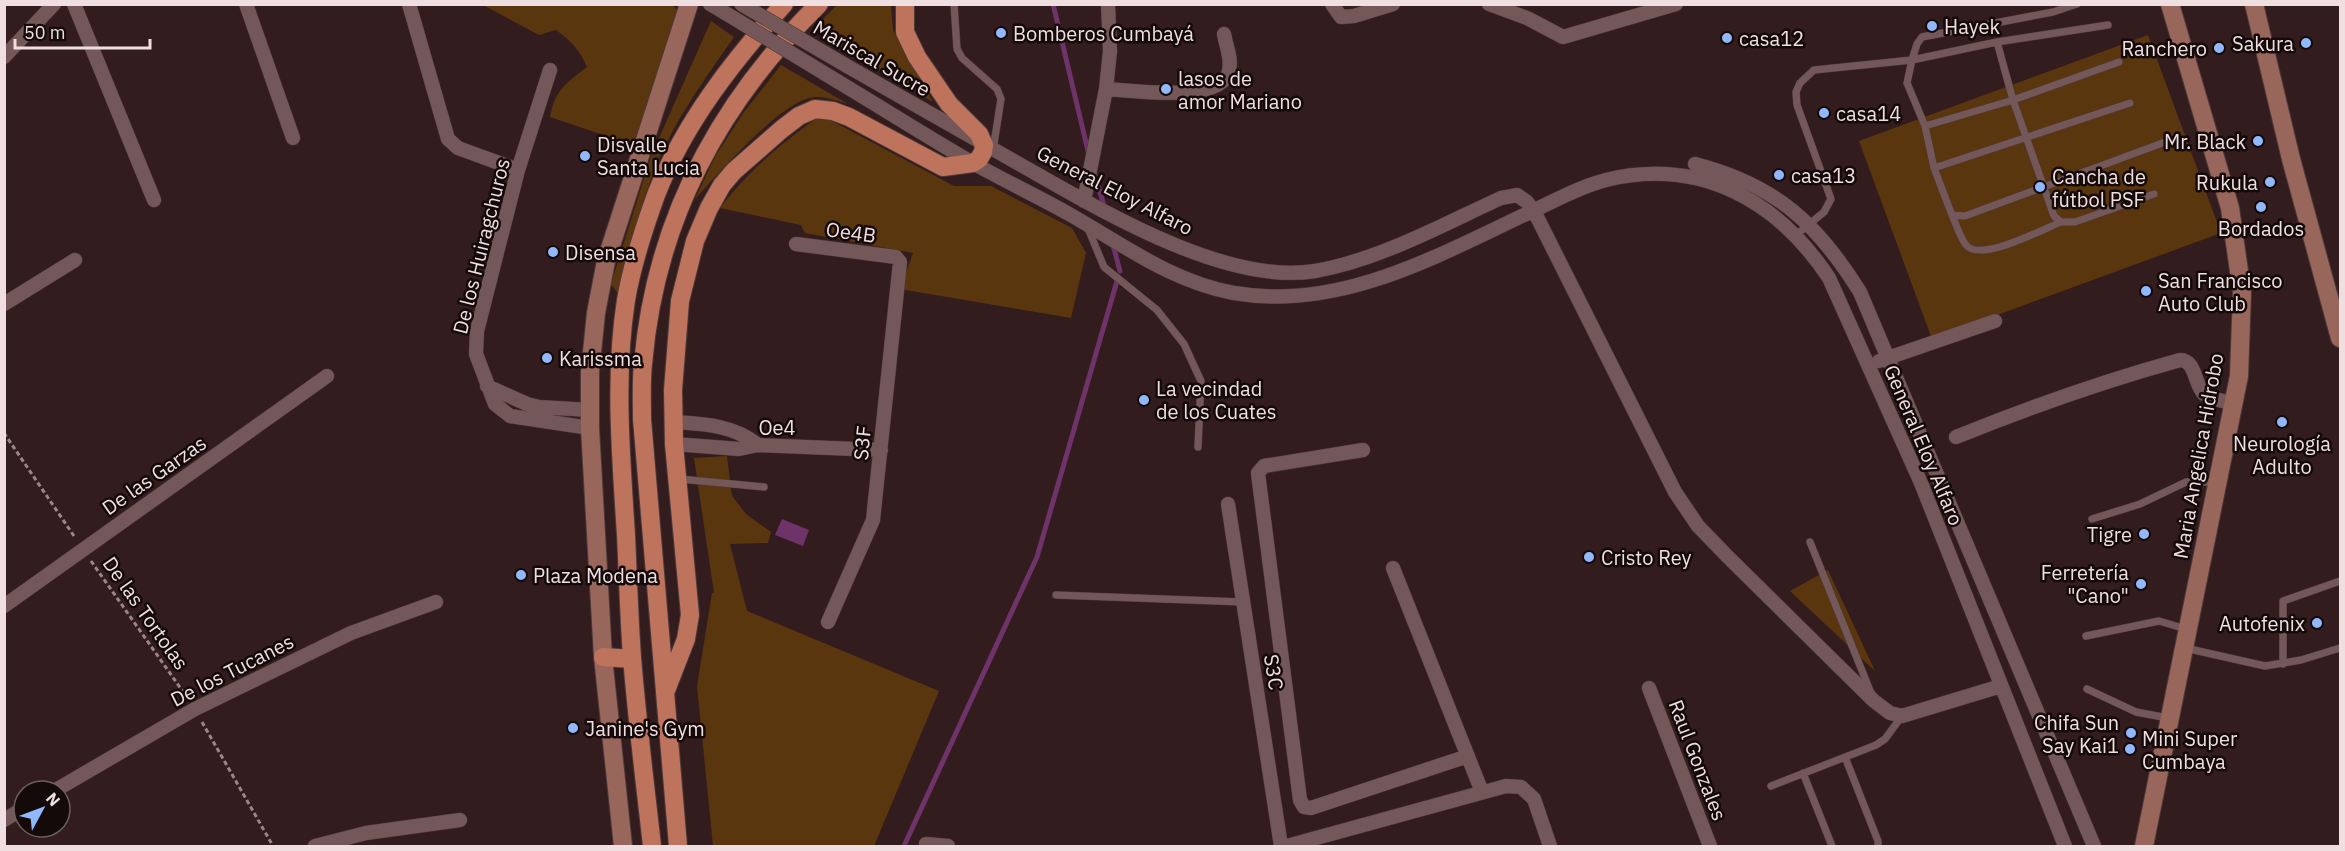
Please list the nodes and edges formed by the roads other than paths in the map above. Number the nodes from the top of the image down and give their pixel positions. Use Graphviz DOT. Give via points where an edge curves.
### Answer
graph roads {
  1 [pos="54,4"];
  2 [pos="74,4"];
  3 [pos="246,4"];
  4 [pos="409,4"];
  5 [pos="689,4"];
  6 [pos="741,4"];
  7 [pos="784,4"];
  8 [pos="819,4"];
  9 [pos="905,4"];
  10 [pos="954,4"];
  11 [pos="1108,4"];
  12 [pos="1332,4"];
  13 [pos="1393,4"];
  14 [pos="1489,4"];
  15 [pos="1676,4"];
  16 [pos="2077,4"];
  17 [pos="2170,4"];
  18 [pos="2254,4"];
  19 [pos="716,8"];
  20 [pos="1525,11"];
  21 [pos="2108,25"];
  22 [pos="1224,34"];
  23 [pos="1997,42"];
  24 [pos="4,57"];
  25 [pos="1912,60"];
  26 [pos="2119,62"];
  27 [pos="550,70"];
  28 [pos="1106,89"];
  29 [pos="2013,100"];
  30 [pos="2130,103"];
  31 [pos="1924,126"];
  32 [pos="2027,136"];
  33 [pos="293,138"];
  34 [pos="2176,138"];
  35 [pos="989,147"];
  36 [pos="973,163"];
  37 [pos="1695,164"];
  38 [pos="1934,168"];
  39 [pos="518,170"];
  40 [pos="2043,188"];
  41 [pos="2154,194"];
  42 [pos="153,200"];
  43 [pos="1084,201"];
  44 [pos="1534,211"];
  45 [pos="1952,215"];
  46 [pos="2061,222"];
  47 [pos="1086,224"];
  48 [pos="1809,225"];
  49 [pos="1796,235"];
  50 [pos="796,244"];
  51 [pos="899,259"];
  52 [pos="75,260"];
  53 [pos="4,304"];
  54 [pos="1995,321"];
  55 [pos="2340,338"];
  56 [pos="1888,358"];
  57 [pos="1869,364"];
  58 [pos="327,376"];
  59 [pos="487,386"];
  60 [pos="2233,403"];
  61 [pos="590,410"];
  62 [pos="674,422"];
  63 [pos="590,428"];
  64 [pos="1956,437"];
  65 [pos="674,444"];
  66 [pos="758,445"];
  67 [pos="1198,447"];
  68 [pos="881,450"];
  69 [pos="1363,450"];
  70 [pos="677,479"];
  71 [pos="2218,482"];
  72 [pos="764,487"];
  73 [pos="1228,504"];
  74 [pos="2092,519"];
  75 [pos="1810,542"];
  76 [pos="1393,568"];
  77 [pos="2340,581"];
  78 [pos="1056,596"];
  79 [pos="436,602"];
  80 [pos="1243,602"];
  81 [pos="4,606"];
  82 [pos="828,622"];
  83 [pos="2188,630"];
  84 [pos="2086,636"];
  85 [pos="2185,648"];
  86 [pos="2340,648"];
  87 [pos="603,657"];
  88 [pos="632,658"];
  89 [pos="2283,664"];
  90 [pos="2001,686"];
  91 [pos="1649,688"];
  92 [pos="2087,689"];
  93 [pos="665,693"];
  94 [pos="1874,701"];
  95 [pos="1902,716"];
  96 [pos="2171,718"];
  97 [pos="1468,756"];
  98 [pos="1845,757"];
  99 [pos="1803,773"];
  100 [pos="72,781"];
  101 [pos="1771,786"];
  102 [pos="1482,792"];
  103 [pos="460,819"];
  104 [pos="926,844"];
  105 [pos="315,846"];
  106 [pos="623,846"];
  107 [pos="652,846"];
  108 [pos="678,846"];
  109 [pos="948,846"];
  110 [pos="1281,846"];
  111 [pos="1287,846"];
  112 [pos="1550,846"];
  113 [pos="1710,846"];
  114 [pos="1832,846"];
  115 [pos="1878,846"];
  116 [pos="2065,846"];
  117 [pos="2094,846"];
  118 [pos="2144,846"];
  1 -- 24 [label="street"];
  2 -- 42 [label="street"];
  3 -- 33 [label="street"];
  4 -- 39 [label="street" via="448,139 458,148"];
  5 -- 61 [label="street" via="606,261 591,360"];
  6 -- 35 [label="street, Mariscal Sucre, bridge"];
  7 -- 88 [label="main road" via="714,89 680,144 640,242 627,298 620,358"];
  8 -- 93 [label="main road" via="787,37 728,112 683,195 661,258 643,365 642,419"];
  9 -- 35 [label="main road" via="905,32 917,57 949,104"];
  10 -- 35 [label="lane" via="957,49 997,89 1001,99"];
  11 -- 28 [label="street" via="1110,51"];
  12 -- 13 [label="street" via="1341,16"];
  14 -- 20 [label="street"];
  15 -- 20 [label="street" via="1563,37"];
  16 -- 25 [label="lane" via="1922,37"];
  17 -- 60 [label="street, Maria Angelica Hidrobo" via="2230,208 2242,292 2239,376"];
  18 -- 55 [label="street"];
  19 -- 36 [label="street, General Eloy Alfaro, bridge"];
  21 -- 23 [label="lane"];
  22 -- 28 [label="street" via="1230,70 1217,86 1186,94"];
  23 -- 25 [label="lane"];
  23 -- 29 [label="lane"];
  25 -- 31 [label="lane" via="1907,83"];
  25 -- 48 [label="lane" via="1814,70 1800,83 1797,105 1831,199 1824,212"];
  26 -- 29 [label="lane"];
  27 -- 39 [label="street, De los Huiragchuros"];
  28 -- 43 [label="street"];
  29 -- 31 [label="lane"];
  29 -- 32 [label="lane"];
  30 -- 32 [label="lane"];
  31 -- 38 [label="lane"];
  32 -- 38 [label="lane"];
  32 -- 40 [label="lane"];
  34 -- 40 [label="lane"];
  35 -- 36 [label="main road"];
  35 -- 43 [label="street, General Eloy Alfaro"];
  36 -- 47 [label="street, General Eloy Alfaro"];
  36 -- 62 [label="main road" via="936,165 849,117 823,109 809,111 782,129 722,185 695,241 680,301"];
  37 -- 48 [label="street" via="1761,187"];
  38 -- 45 [label="lane"];
  39 -- 59 [label="street, De los Huiragchuros" via="477,331 476,354"];
  40 -- 45 [label="lane" via="1965,216"];
  40 -- 46 [label="lane" via="2054,216"];
  41 -- 46 [label="lane" via="2075,222"];
  43 -- 44 [label="street, General Eloy Alfaro" via="1191,250 1240,267 1276,273 1313,271 1352,262 1501,198 1517,195"];
  44 -- 47 [label="street, General Eloy Alfaro" via="1422,263 1377,279 1340,290 1287,297 1232,293 1203,285 1152,264"];
  44 -- 49 [label="street, General Eloy Alfaro" via="1584,188 1633,175 1694,177 1746,195"];
  44 -- 94 [label="street" via="1675,492 1698,525"];
  45 -- 46 [label="lane" via="1966,246 1976,252 1989,251"];
  47 -- 67 [label="lane" via="1104,267 1157,310 1184,344 1201,381"];
  48 -- 49 [label="lane"];
  48 -- 56 [label="street" via="1840,260 1860,292"];
  49 -- 57 [label="street, General Eloy Alfaro" via="1829,278"];
  50 -- 51 [label="street, Oe4B"];
  51 -- 68 [label="street, S3F"];
  52 -- 53 [label="street"];
  54 -- 56 [label="street"];
  56 -- 57 [label="street"];
  56 -- 117 [label="street"];
  57 -- 90 [label="street, General Eloy Alfaro"];
  58 -- 81 [label="street, De las Garzas"];
  59 -- 61 [label="street" via="539,407"];
  59 -- 63 [label="street, De los Huiragchuros" via="495,404 510,416"];
  60 -- 64 [label="street" via="2206,396 2190,363 2180,360 2024,409"];
  60 -- 71 [label="street, Maria Angelica Hidrobo"];
  61 -- 63 [label="street"];
  62 -- 65 [label="main road"];
  62 -- 66 [label="street" via="707,424 744,434"];
  63 -- 87 [label="street"];
  65 -- 66 [label="street, Oe4" via="739,449"];
  65 -- 70 [label="main road"];
  66 -- 68 [label="street, Oe4"];
  68 -- 82 [label="street, S3F" via="871,527"];
  69 -- 97 [label="street" via="1263,466 1258,473 1300,800 1304,807 1311,808"];
  70 -- 72 [label="lane"];
  70 -- 93 [label="main road" via="690,615 686,639"];
  71 -- 74 [label="lane" via="2186,482 2140,504"];
  71 -- 83 [label="street, Maria Angelica Hidrobo"];
  73 -- 80 [label="street, S3C"];
  75 -- 94 [label="lane"];
  76 -- 97 [label="street"];
  77 -- 89 [label="lane" via="2283,601"];
  78 -- 80 [label="lane"];
  79 -- 100 [label="street, De los Tucanes" via="351,633 195,709"];
  80 -- 110 [label="street, S3C"];
  83 -- 84 [label="lane" via="2159,621"];
  83 -- 85 [label="street, Maria Angelica Hidrobo"];
  85 -- 89 [label="lane" via="2265,666"];
  85 -- 96 [label="street, Maria Angelica Hidrobo"];
  86 -- 89 [label="lane"];
  87 -- 88 [label="main road"];
  87 -- 106 [label="street"];
  88 -- 107 [label="main road"];
  90 -- 95 [label="street"];
  90 -- 116 [label="street, General Eloy Alfaro"];
  91 -- 113 [label="street, Raul Gonzales"];
  92 -- 96 [label="lane" via="2136,712"];
  93 -- 108 [label="main road"];
  94 -- 95 [label="street" via="1890,713"];
  95 -- 98 [label="lane" via="1885,739"];
  96 -- 118 [label="street, Maria Angelica Hidrobo"];
  97 -- 102 [label="street"];
  98 -- 99 [label="lane"];
  98 -- 115 [label="lane"];
  99 -- 101 [label="lane"];
  99 -- 114 [label="lane"];
  102 -- 111 [label="street"];
  102 -- 112 [label="street" via="1521,787 1534,799"];
  103 -- 105 [label="street" via="366,833"];
  104 -- 109 [label="street"];
}
